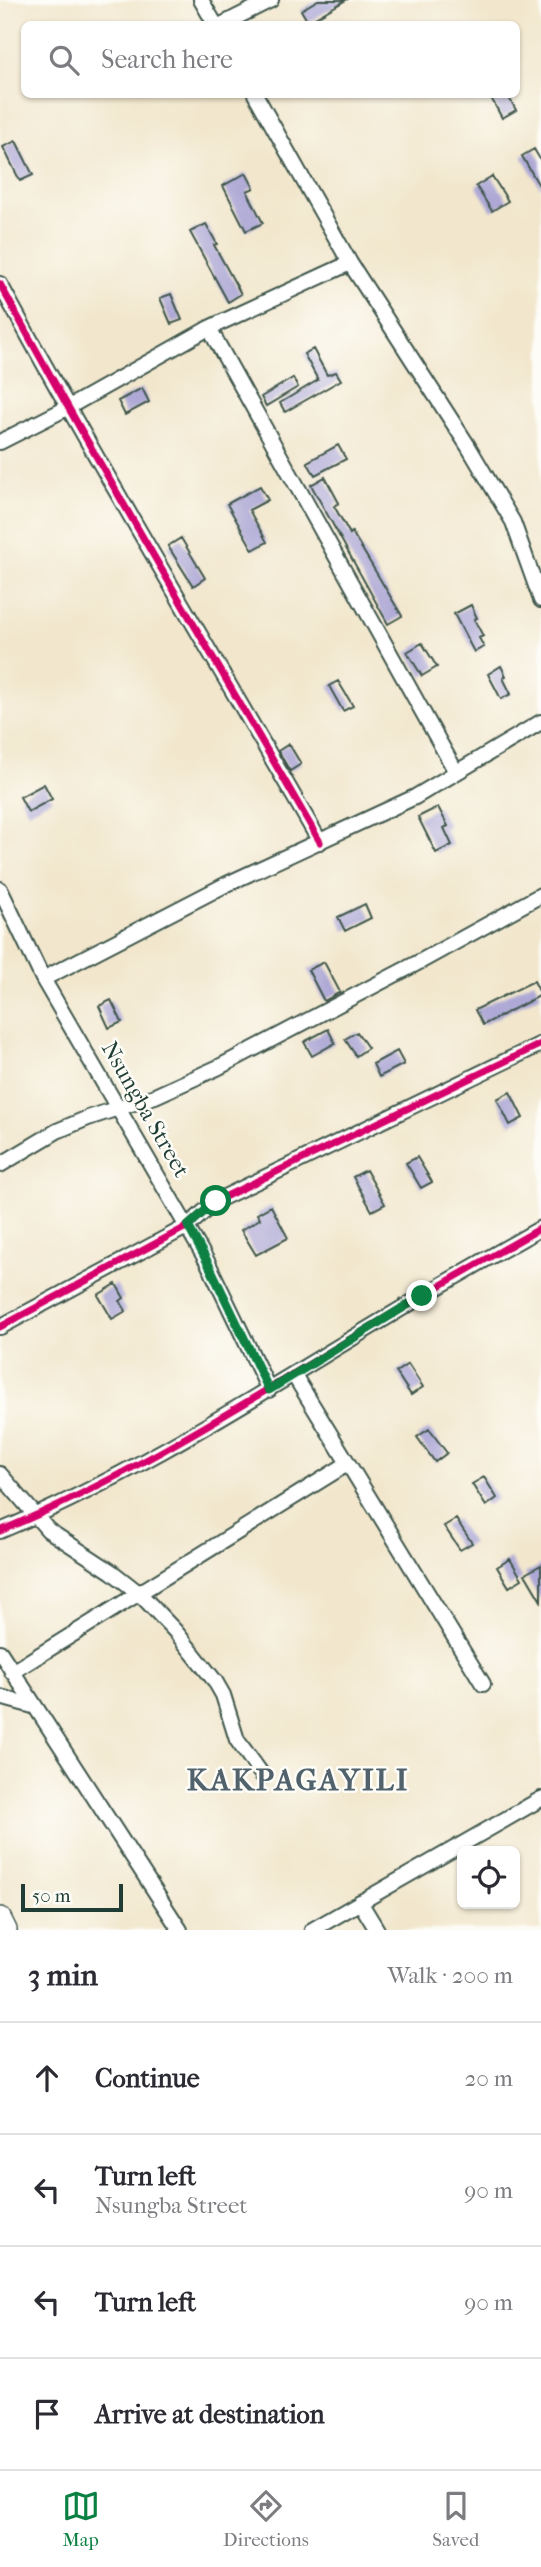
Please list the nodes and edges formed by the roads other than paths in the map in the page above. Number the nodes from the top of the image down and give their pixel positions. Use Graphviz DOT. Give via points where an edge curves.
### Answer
graph roads {
  1 [pos="201,0"];
  2 [pos="271,0"];
  3 [pos="213,21"];
  4 [pos="229,21"];
  5 [pos="257,98"];
  6 [pos="350,263"];
  7 [pos="0,284"];
  8 [pos="209,328"];
  9 [pos="67,408"];
  10 [pos="0,442"];
  11 [pos="541,600"];
  12 [pos="541,722"];
  13 [pos="456,772"];
  14 [pos="320,842"];
  15 [pos="0,890"];
  16 [pos="541,895"];
  17 [pos="43,979"];
  18 [pos="541,1044"];
  19 [pos="119,1108"];
  20 [pos="0,1165"];
  21 [pos="188,1226"];
  22 [pos="541,1228"];
  23 [pos="0,1327"];
  24 [pos="294,1376"];
  25 [pos="269,1390"];
  26 [pos="347,1464"];
  27 [pos="0,1474"];
  28 [pos="37,1515"];
  29 [pos="0,1531"];
  30 [pos="140,1594"];
  31 [pos="0,1652"];
  32 [pos="12,1672"];
  33 [pos="483,1684"];
  34 [pos="0,1697"];
  35 [pos="33,1706"];
  36 [pos="263,1776"];
  37 [pos="541,1800"];
  38 [pos="360,1902"];
  39 [pos="0,1918"];
  40 [pos="6,1930"];
  41 [pos="180,1930"];
  42 [pos="312,1930"];
  43 [pos="377,1930"];
  1 -- 3 [label="street"];
  2 -- 4 [label="street"];
  5 -- 6 [label="street"];
  6 -- 8 [label="street"];
  6 -- 11 [label="street" via="513,522"];
  7 -- 9 [label="street"];
  8 -- 9 [label="street"];
  8 -- 13 [label="street"];
  9 -- 10 [label="street"];
  9 -- 14 [label="street"];
  12 -- 13 [label="street"];
  13 -- 14 [label="street"];
  14 -- 17 [label="street" via="227,884"];
  15 -- 17 [label="street, Nsungba Street"];
  16 -- 19 [label="street" via="219,1066"];
  17 -- 19 [label="street, Nsungba Street"];
  18 -- 21 [label="street" via="216,1201"];
  19 -- 20 [label="street" via="57,1131"];
  19 -- 21 [label="street, Nsungba Street"];
  21 -- 23 [label="street"];
  21 -- 25 [label="street, Nsungba Street"];
  22 -- 24 [label="street"];
  24 -- 25 [label="street"];
  24 -- 26 [label="street"];
  25 -- 28 [label="street"];
  26 -- 30 [label="street"];
  26 -- 33 [label="street"];
  27 -- 28 [label="street"];
  28 -- 29 [label="street"];
  28 -- 30 [label="street" via="59,1539"];
  30 -- 32 [label="street"];
  30 -- 36 [label="street" via="215,1681 237,1740"];
  31 -- 32 [label="street"];
  32 -- 35 [label="street"];
  34 -- 35 [label="street"];
  35 -- 41 [label="street"];
  37 -- 38 [label="street"];
  38 -- 42 [label="street"];
  38 -- 43 [label="street"];
  39 -- 40 [label="street"];
}
